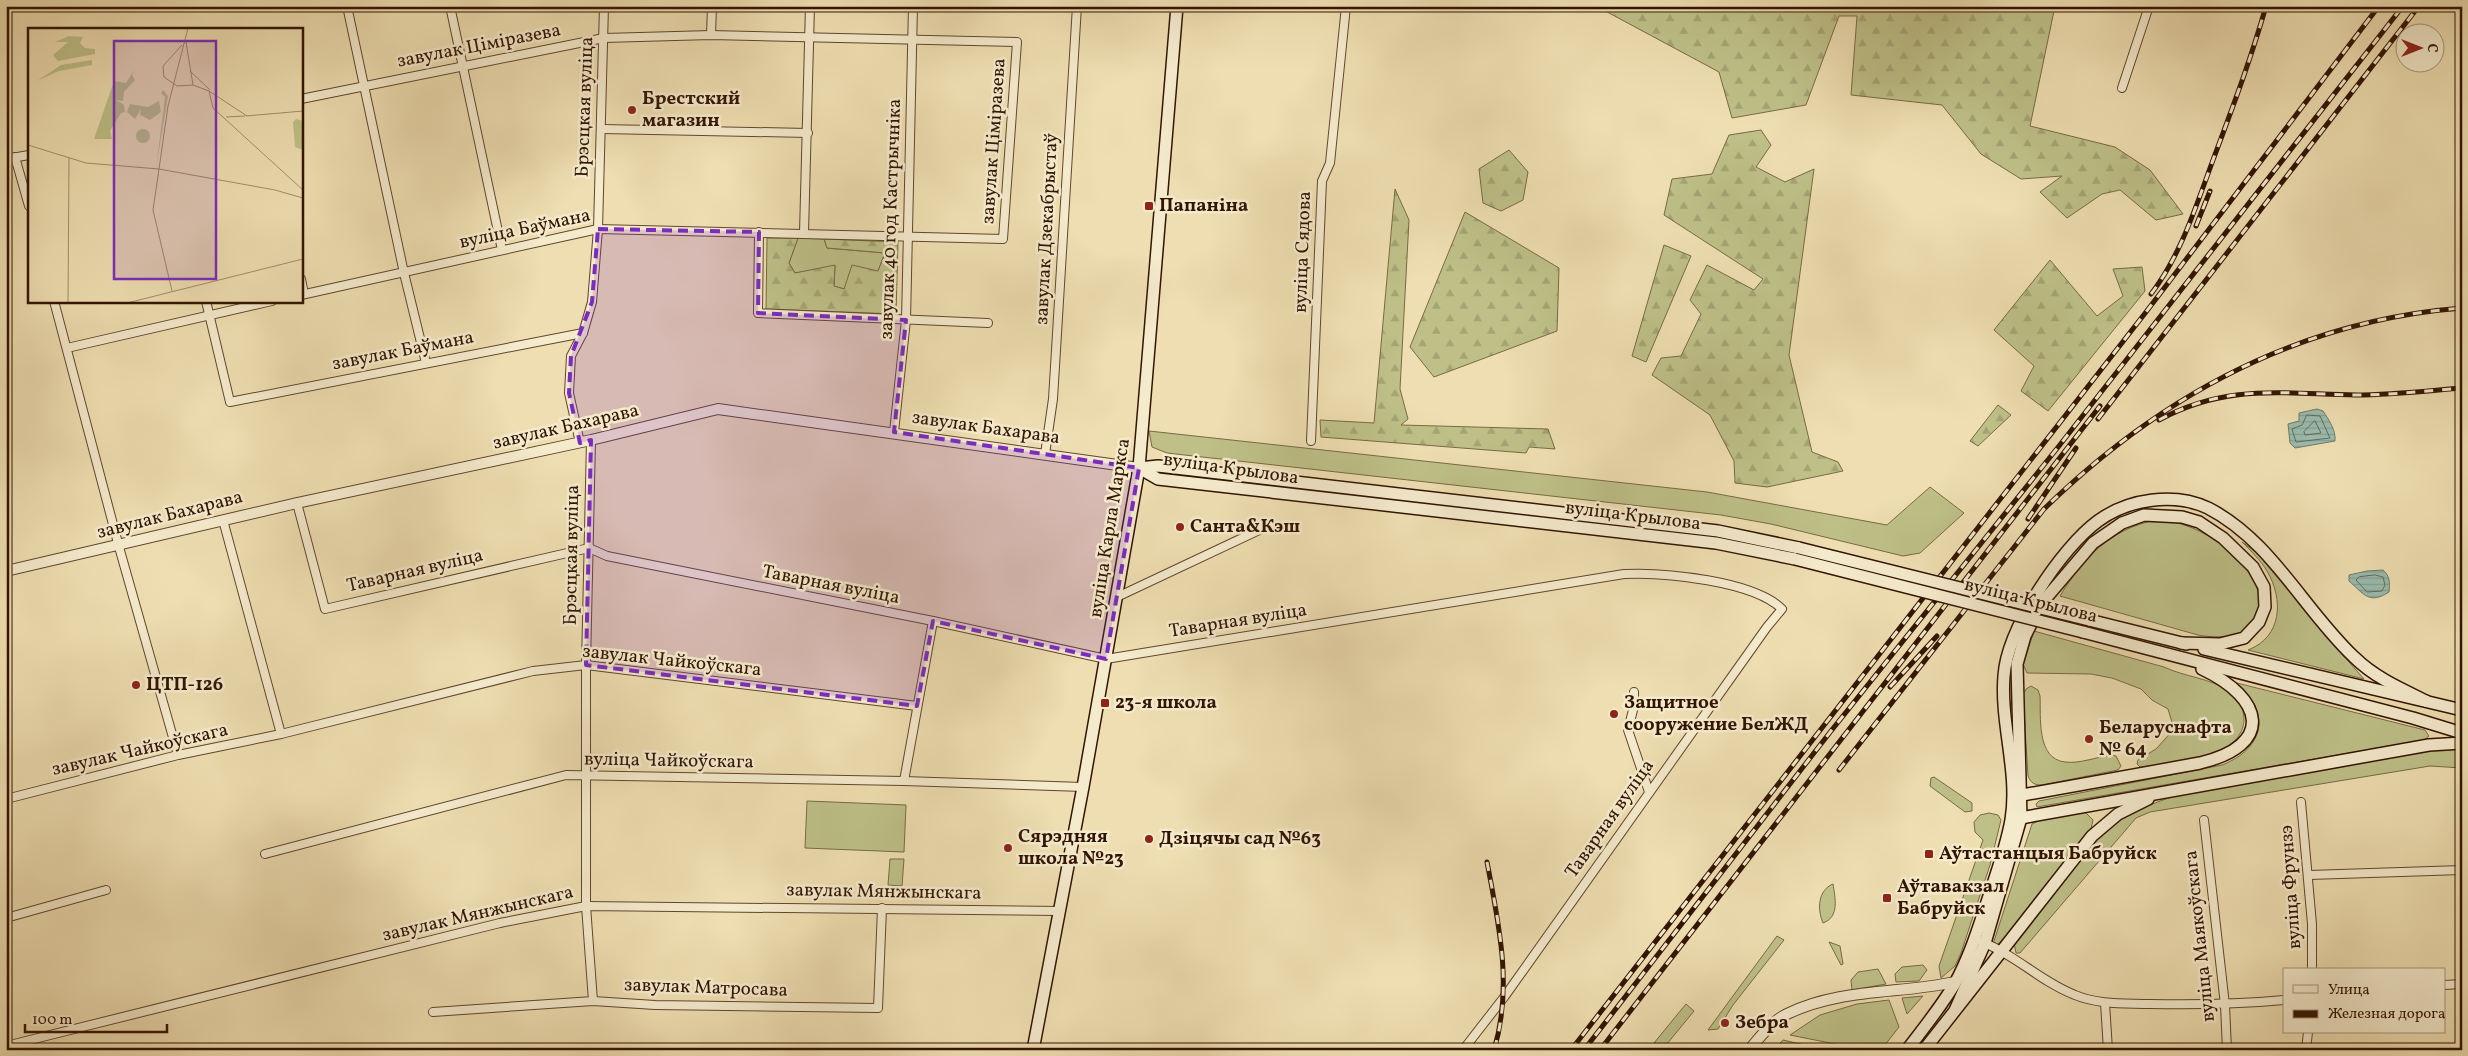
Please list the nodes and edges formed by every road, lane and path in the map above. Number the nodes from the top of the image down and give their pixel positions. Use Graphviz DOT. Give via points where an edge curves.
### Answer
graph roads {
  1 [pos="347,6"];
  2 [pos="450,6"];
  3 [pos="604,6"];
  4 [pos="712,6"];
  5 [pos="810,6"];
  6 [pos="913,6"];
  7 [pos="1077,6"];
  8 [pos="1177,6"];
  9 [pos="1346,6"];
  10 [pos="2148,6"];
  11 [pos="711,35"];
  12 [pos="810,37"];
  13 [pos="604,38"];
  14 [pos="912,40"];
  15 [pos="463,65"];
  16 [pos="365,85"];
  17 [pos="2122,88"];
  18 [pos="302,99"];
  19 [pos="602,129"];
  20 [pos="808,133"];
  21 [pos="28,155"];
  22 [pos="16,157"];
  23 [pos="6,159"];
  24 [pos="28,202"];
  25 [pos="598,229"];
  26 [pos="758,232"];
  27 [pos="804,233"];
  28 [pos="908,236"];
  29 [pos="1003,239"];
  30 [pos="502,250"];
  31 [pos="404,272"];
  32 [pos="303,294"];
  33 [pos="54,302"];
  34 [pos="206,302"];
  35 [pos="268,302"];
  36 [pos="209,315"];
  37 [pos="906,320"];
  38 [pos="988,323"];
  39 [pos="583,333"];
  40 [pos="67,348"];
  41 [pos="426,363"];
  42 [pos="894,432"];
  43 [pos="591,440"];
  44 [pos="1311,441"];
  45 [pos="580,443"];
  46 [pos="1045,454"];
  47 [pos="1140,468"];
  48 [pos="297,503"];
  49 [pos="223,520"];
  50 [pos="1272,524"];
  51 [pos="119,546"];
  52 [pos="589,548"];
  53 [pos="6,571"];
  54 [pos="1116,597"];
  55 [pos="932,621"];
  56 [pos="2181,643"];
  57 [pos="2178,657"];
  58 [pos="1106,659"];
  59 [pos="586,665"];
  60 [pos="1634,692"];
  61 [pos="2426,701"];
  62 [pos="917,706"];
  63 [pos="2462,710"];
  64 [pos="2462,733"];
  65 [pos="281,734"];
  66 [pos="2462,743"];
  67 [pos="178,755"];
  68 [pos="586,775"];
  69 [pos="904,781"];
  70 [pos="1083,787"];
  71 [pos="1649,792"];
  72 [pos="2160,792"];
  73 [pos="2017,796"];
  74 [pos="6,798"];
  75 [pos="2301,802"];
  76 [pos="2016,819"];
  77 [pos="2204,820"];
  78 [pos="265,854"];
  79 [pos="2462,870"];
  80 [pos="2309,875"];
  81 [pos="106,890"];
  82 [pos="586,906"];
  83 [pos="882,908"];
  84 [pos="1059,911"];
  85 [pos="6,918"];
  86 [pos="1980,941"];
  87 [pos="2001,951"];
  88 [pos="2312,968"];
  89 [pos="1955,982"];
  90 [pos="2462,984"];
  91 [pos="2446,985"];
  92 [pos="2283,1000"];
  93 [pos="594,1001"];
  94 [pos="2105,1003"];
  95 [pos="2225,1005"];
  96 [pos="1956,1008"];
  97 [pos="432,1012"];
  98 [pos="2308,1034"];
  99 [pos="6,1046"];
  100 [pos="1034,1050"];
  101 [pos="1463,1050"];
  102 [pos="1749,1050"];
  103 [pos="1907,1050"];
  104 [pos="1924,1050"];
  105 [pos="2108,1050"];
  106 [pos="2227,1050"];
  107 [pos="2306,1050"];
  1 -- 16 [label="street"];
  2 -- 15 [label="street"];
  3 -- 13 [label="street, Брэсцкая вуліца"];
  4 -- 11 [label="street"];
  5 -- 12 [label="street"];
  6 -- 14 [label="street, завулак 40 год Кастрычніка"];
  7 -- 46 [label="street, завулак Дзекабрыстаў" via="1053,399"];
  8 -- 47 [label="main road, вуліца Карла Маркса"];
  9 -- 44 [label="street, вуліца Сядова" via="1330,163 1322,182"];
  10 -- 17 [label="street"];
  11 -- 12 [label="street, завулак Ціміразева"];
  11 -- 13 [label="street, завулак Ціміразева"];
  12 -- 14 [label="street, завулак Ціміразева"];
  12 -- 20 [label="street"];
  13 -- 15 [label="street, завулак Ціміразева"];
  13 -- 19 [label="street, Брэсцкая вуліца"];
  14 -- 28 [label="street, завулак 40 год Кастрычніка"];
  14 -- 29 [label="street, завулак Ціміразева" via="1017,42"];
  15 -- 16 [label="street, завулак Ціміразева"];
  15 -- 30 [label="street"];
  16 -- 18 [label="street, завулак Ціміразева"];
  16 -- 31 [label="street"];
  19 -- 20 [label="street"];
  19 -- 25 [label="street, Брэсцкая вуліца"];
  20 -- 27 [label="street"];
  21 -- 22 [label="street"];
  22 -- 23 [label="street"];
  22 -- 24 [label="street"];
  25 -- 26 [label="street, вуліца Баўмана"];
  25 -- 30 [label="street, вуліца Баўмана"];
  25 -- 39 [label="street, Брэсцкая вуліца" via="592,302"];
  26 -- 27 [label="street, вуліца Баўмана"];
  26 -- 37 [label="street" via="758,313"];
  27 -- 28 [label="street, вуліца Баўмана"];
  28 -- 29 [label="street, вуліца Баўмана"];
  28 -- 37 [label="street, завулак 40 год Кастрычніка"];
  30 -- 31 [label="street, вуліца Баўмана"];
  31 -- 32 [label="street, вуліца Баўмана"];
  31 -- 41 [label="street"];
  33 -- 40 [label="street"];
  34 -- 36 [label="street"];
  35 -- 36 [label="street"];
  36 -- 40 [label="street"];
  36 -- 41 [label="street, завулак Баўмана" via="230,402"];
  37 -- 38 [label="street"];
  37 -- 42 [label="street, завулак 40 год Кастрычніка"];
  39 -- 41 [label="street, завулак Баўмана"];
  39 -- 45 [label="street, Брэсцкая вуліца" via="571,356 569,392"];
  40 -- 51 [label="street"];
  42 -- 43 [label="street, завулак Бахарава" via="718,409"];
  42 -- 46 [label="street, завулак Бахарава"];
  43 -- 45 [label="street, завулак Бахарава"];
  43 -- 52 [label="street, Брэсцкая вуліца"];
  45 -- 48 [label="street, завулак Бахарава"];
  46 -- 47 [label="street, завулак Бахарава"];
  47 -- 54 [label="main road, вуліца Карла Маркса"];
  47 -- 56 [label="main road, вуліца Крылова, bridge" via="1158,466 1718,531 1799,548"];
  47 -- 57 [label="main road, вуліца Крылова, bridge" via="1158,479 1716,543 1794,559"];
  48 -- 49 [label="street, завулак Бахарава"];
  48 -- 52 [label="street, Таварная вуліца" via="326,609"];
  49 -- 51 [label="street, завулак Бахарава"];
  49 -- 65 [label="street"];
  50 -- 54 [label="street"];
  51 -- 53 [label="street, завулак Бахарава"];
  51 -- 67 [label="street"];
  52 -- 55 [label="street, Таварная вуліца" via="608,556"];
  52 -- 59 [label="street, Брэсцкая вуліца"];
  54 -- 58 [label="main road, вуліца Карла Маркса"];
  55 -- 58 [label="street, Таварная вуліца"];
  55 -- 62 [label="street"];
  56 -- 61 [label="main road, вуліца Крылова"];
  56 -- 73 [label="main road" via="2220,644 2244,638 2256,626 2266,607 2264,587 2253,567 2223,538 2199,522 2164,514 2144,515 2122,524 2093,543 2041,604 2025,636 2017,664"];
  57 -- 64 [label="main road, вуліца Крылова"];
  57 -- 73 [label="main road" via="2222,678 2244,697 2252,714 2251,730 2237,749 2221,758 2200,763"];
  58 -- 70 [label="main road, вуліца Карла Маркса"];
  58 -- 71 [label="street, Таварная вуліца" via="1624,574 1648,573 1709,580 1772,600 1782,609"];
  59 -- 62 [label="street, завулак Чайкоўскага"];
  59 -- 65 [label="street, завулак Чайкоўскага" via="532,671"];
  59 -- 68 [label="street, Брэсцкая вуліца"];
  60 -- 71 [label="street" via="1628,730"];
  61 -- 63 [label="main road, вуліца Крылова"];
  61 -- 73 [label="main road" via="2384,680 2356,660 2263,550 2234,524 2206,508 2182,500 2151,500 2125,506 2105,517 2076,542 2032,601 2007,656 2004,676"];
  62 -- 69 [label="street"];
  65 -- 67 [label="street, завулак Чайкоўскага"];
  66 -- 72 [label="main road" via="2429,745"];
  67 -- 74 [label="street, завулак Чайкоўскага"];
  68 -- 69 [label="street, вуліца Чайкоўскага"];
  68 -- 78 [label="street, вуліца Чайкоўскага" via="566,775"];
  68 -- 82 [label="street, Брэсцкая вуліца"];
  69 -- 70 [label="street, вуліца Чайкоўскага"];
  70 -- 84 [label="main road, вуліца Карла Маркса"];
  71 -- 101 [label="street, Таварная вуліца"];
  72 -- 76 [label="main road"];
  72 -- 87 [label="main road" via="2118,814 2092,836"];
  73 -- 76 [label="main road"];
  75 -- 80 [label="street, вуліца Фрунзэ"];
  76 -- 86 [label="main road"];
  77 -- 95 [label="street, вуліца Маякоўскага"];
  79 -- 80 [label="street"];
  80 -- 88 [label="street, вуліца Фрунзэ"];
  81 -- 85 [label="street"];
  82 -- 83 [label="street, завулак Мянжынскага"];
  82 -- 93 [label="street, Брэсцкая вуліца"];
  82 -- 99 [label="street, завулак Мянжынскага" via="500,923"];
  83 -- 84 [label="street, завулак Мянжынскага"];
  83 -- 93 [label="street, завулак Матросава" via="878,1008"];
  84 -- 100 [label="main road, вуліца Карла Маркса"];
  86 -- 87 [label="street"];
  86 -- 89 [label="main road"];
  86 -- 96 [label="main road"];
  87 -- 94 [label="street" via="2048,983 2076,996"];
  87 -- 96 [label="main road"];
  89 -- 102 [label="street" via="1862,994 1812,1005 1781,1018"];
  89 -- 103 [label="main road"];
  90 -- 91 [label="street"];
  92 -- 95 [label="street"];
  93 -- 97 [label="street, завулак Матросава"];
  94 -- 95 [label="street"];
  94 -- 105 [label="street"];
  95 -- 106 [label="street, вуліца Маякоўскага"];
  96 -- 104 [label="main road"];
  98 -- 107 [label="street"];
}
